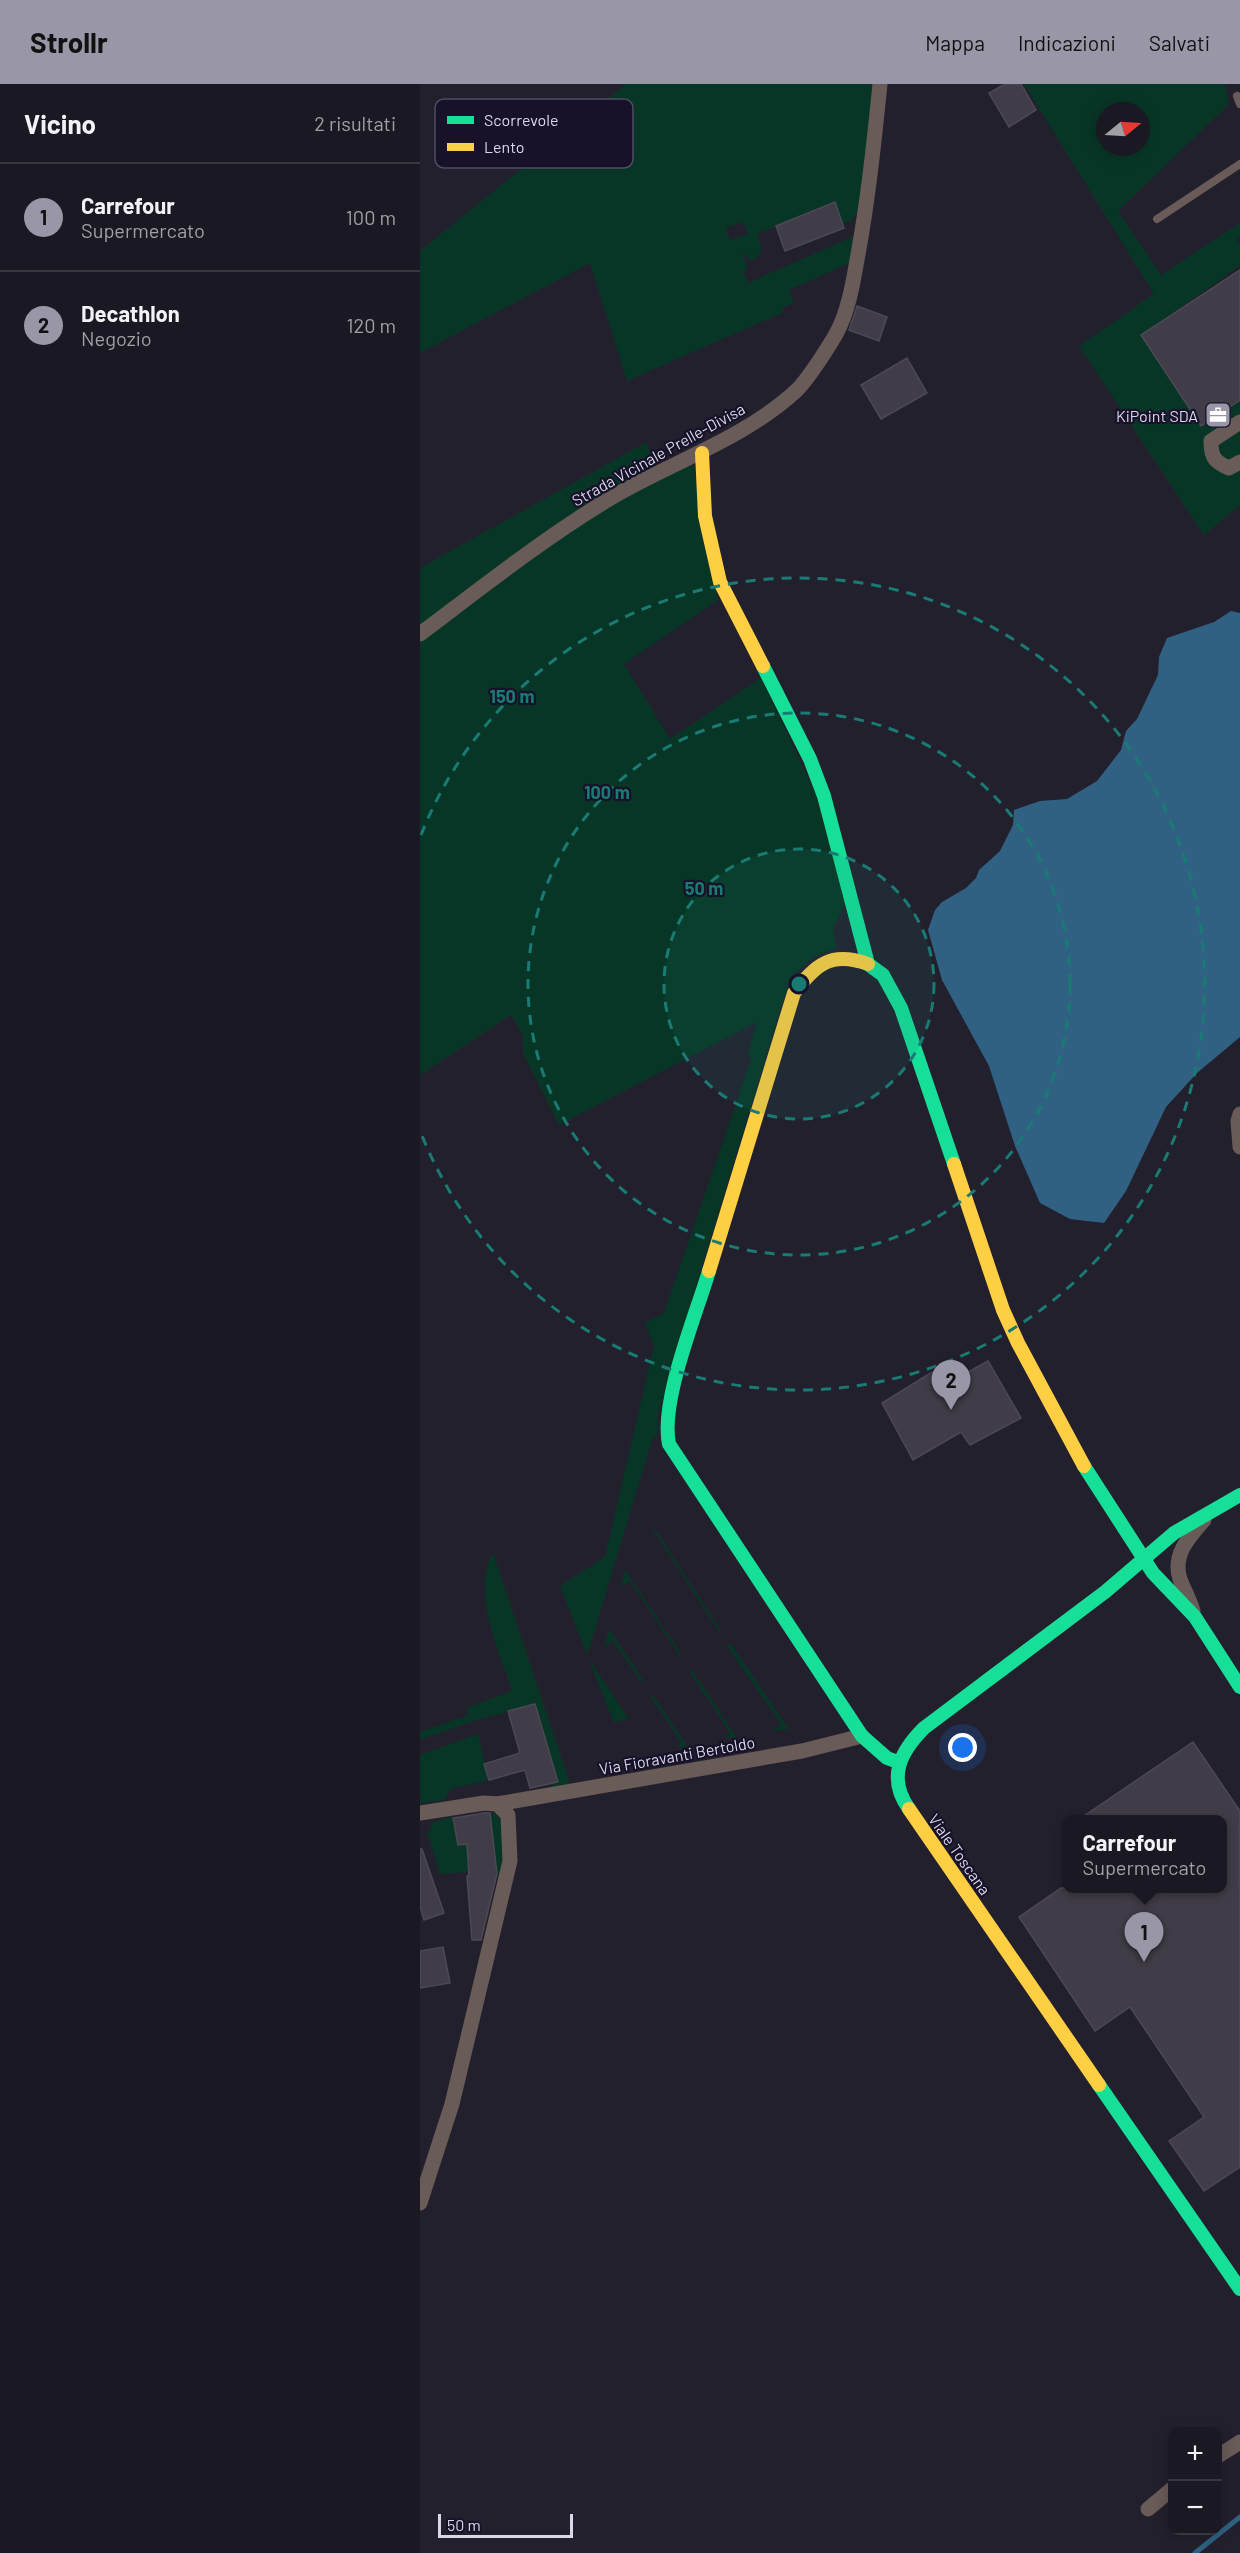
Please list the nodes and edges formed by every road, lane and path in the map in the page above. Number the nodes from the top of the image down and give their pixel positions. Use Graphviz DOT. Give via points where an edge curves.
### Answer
graph roads {
  1 [pos="880,84"];
  2 [pos="1240,164"];
  3 [pos="1157,219"];
  4 [pos="1240,422"];
  5 [pos="702,453"];
  6 [pos="1240,462"];
  7 [pos="420,634"];
  8 [pos="868,964"];
  9 [pos="1240,1114"];
  10 [pos="1240,1148"];
  11 [pos="1240,1495"];
  12 [pos="1210,1513"];
  13 [pos="1143,1558"];
  14 [pos="1195,1617"];
  15 [pos="1240,1687"];
  16 [pos="862,1736"];
  17 [pos="898,1762"];
  18 [pos="490,1804"];
  19 [pos="420,1813"];
  20 [pos="420,2203"];
  21 [pos="1240,2289"];
  22 [pos="1240,2442"];
  23 [pos="1222,2454"];
  24 [pos="1168,2493"];
  25 [pos="1148,2509"];
  1 -- 5 [label="street, Strada Vicinale Prelle-Divisa" via="868,201 853,285 837,333 798,389 749,426"];
  2 -- 3 [label="lane"];
  4 -- 6 [label="street" via="1211,441 1211,454 1216,462 1230,468"];
  5 -- 7 [label="street, Strada Vicinale Prelle-Divisa" via="607,500"];
  5 -- 8 [label="street" via="705,516 720,582 810,759 824,795"];
  8 -- 13 [label="street" via="883,975 901,1008 1003,1310 1018,1343 1082,1463"];
  8 -- 16 [label="street" via="848,958 822,962 794,993 670,1398 667,1434 669,1444"];
  9 -- 10 [label="street"];
  11 -- 12 [label="street"];
  12 -- 13 [label="street" via="1174,1533"];
  12 -- 14 [label="street" via="1181,1549 1178,1562 1181,1582"];
  13 -- 14 [label="street"];
  13 -- 17 [label="street" via="1105,1592 924,1728 909,1742"];
  14 -- 15 [label="street"];
  16 -- 17 [label="street" via="887,1758"];
  16 -- 18 [label="street, Via Fioravanti Bertoldo" via="802,1751"];
  17 -- 21 [label="street, Viale Toscana" via="898,1786 906,1805"];
  18 -- 19 [label="street, Via Fioravanti Bertoldo"];
  18 -- 20 [label="street" via="508,1815 510,1862 452,2104"];
  22 -- 23 [label="street"];
  24 -- 25 [label="street"];
}
